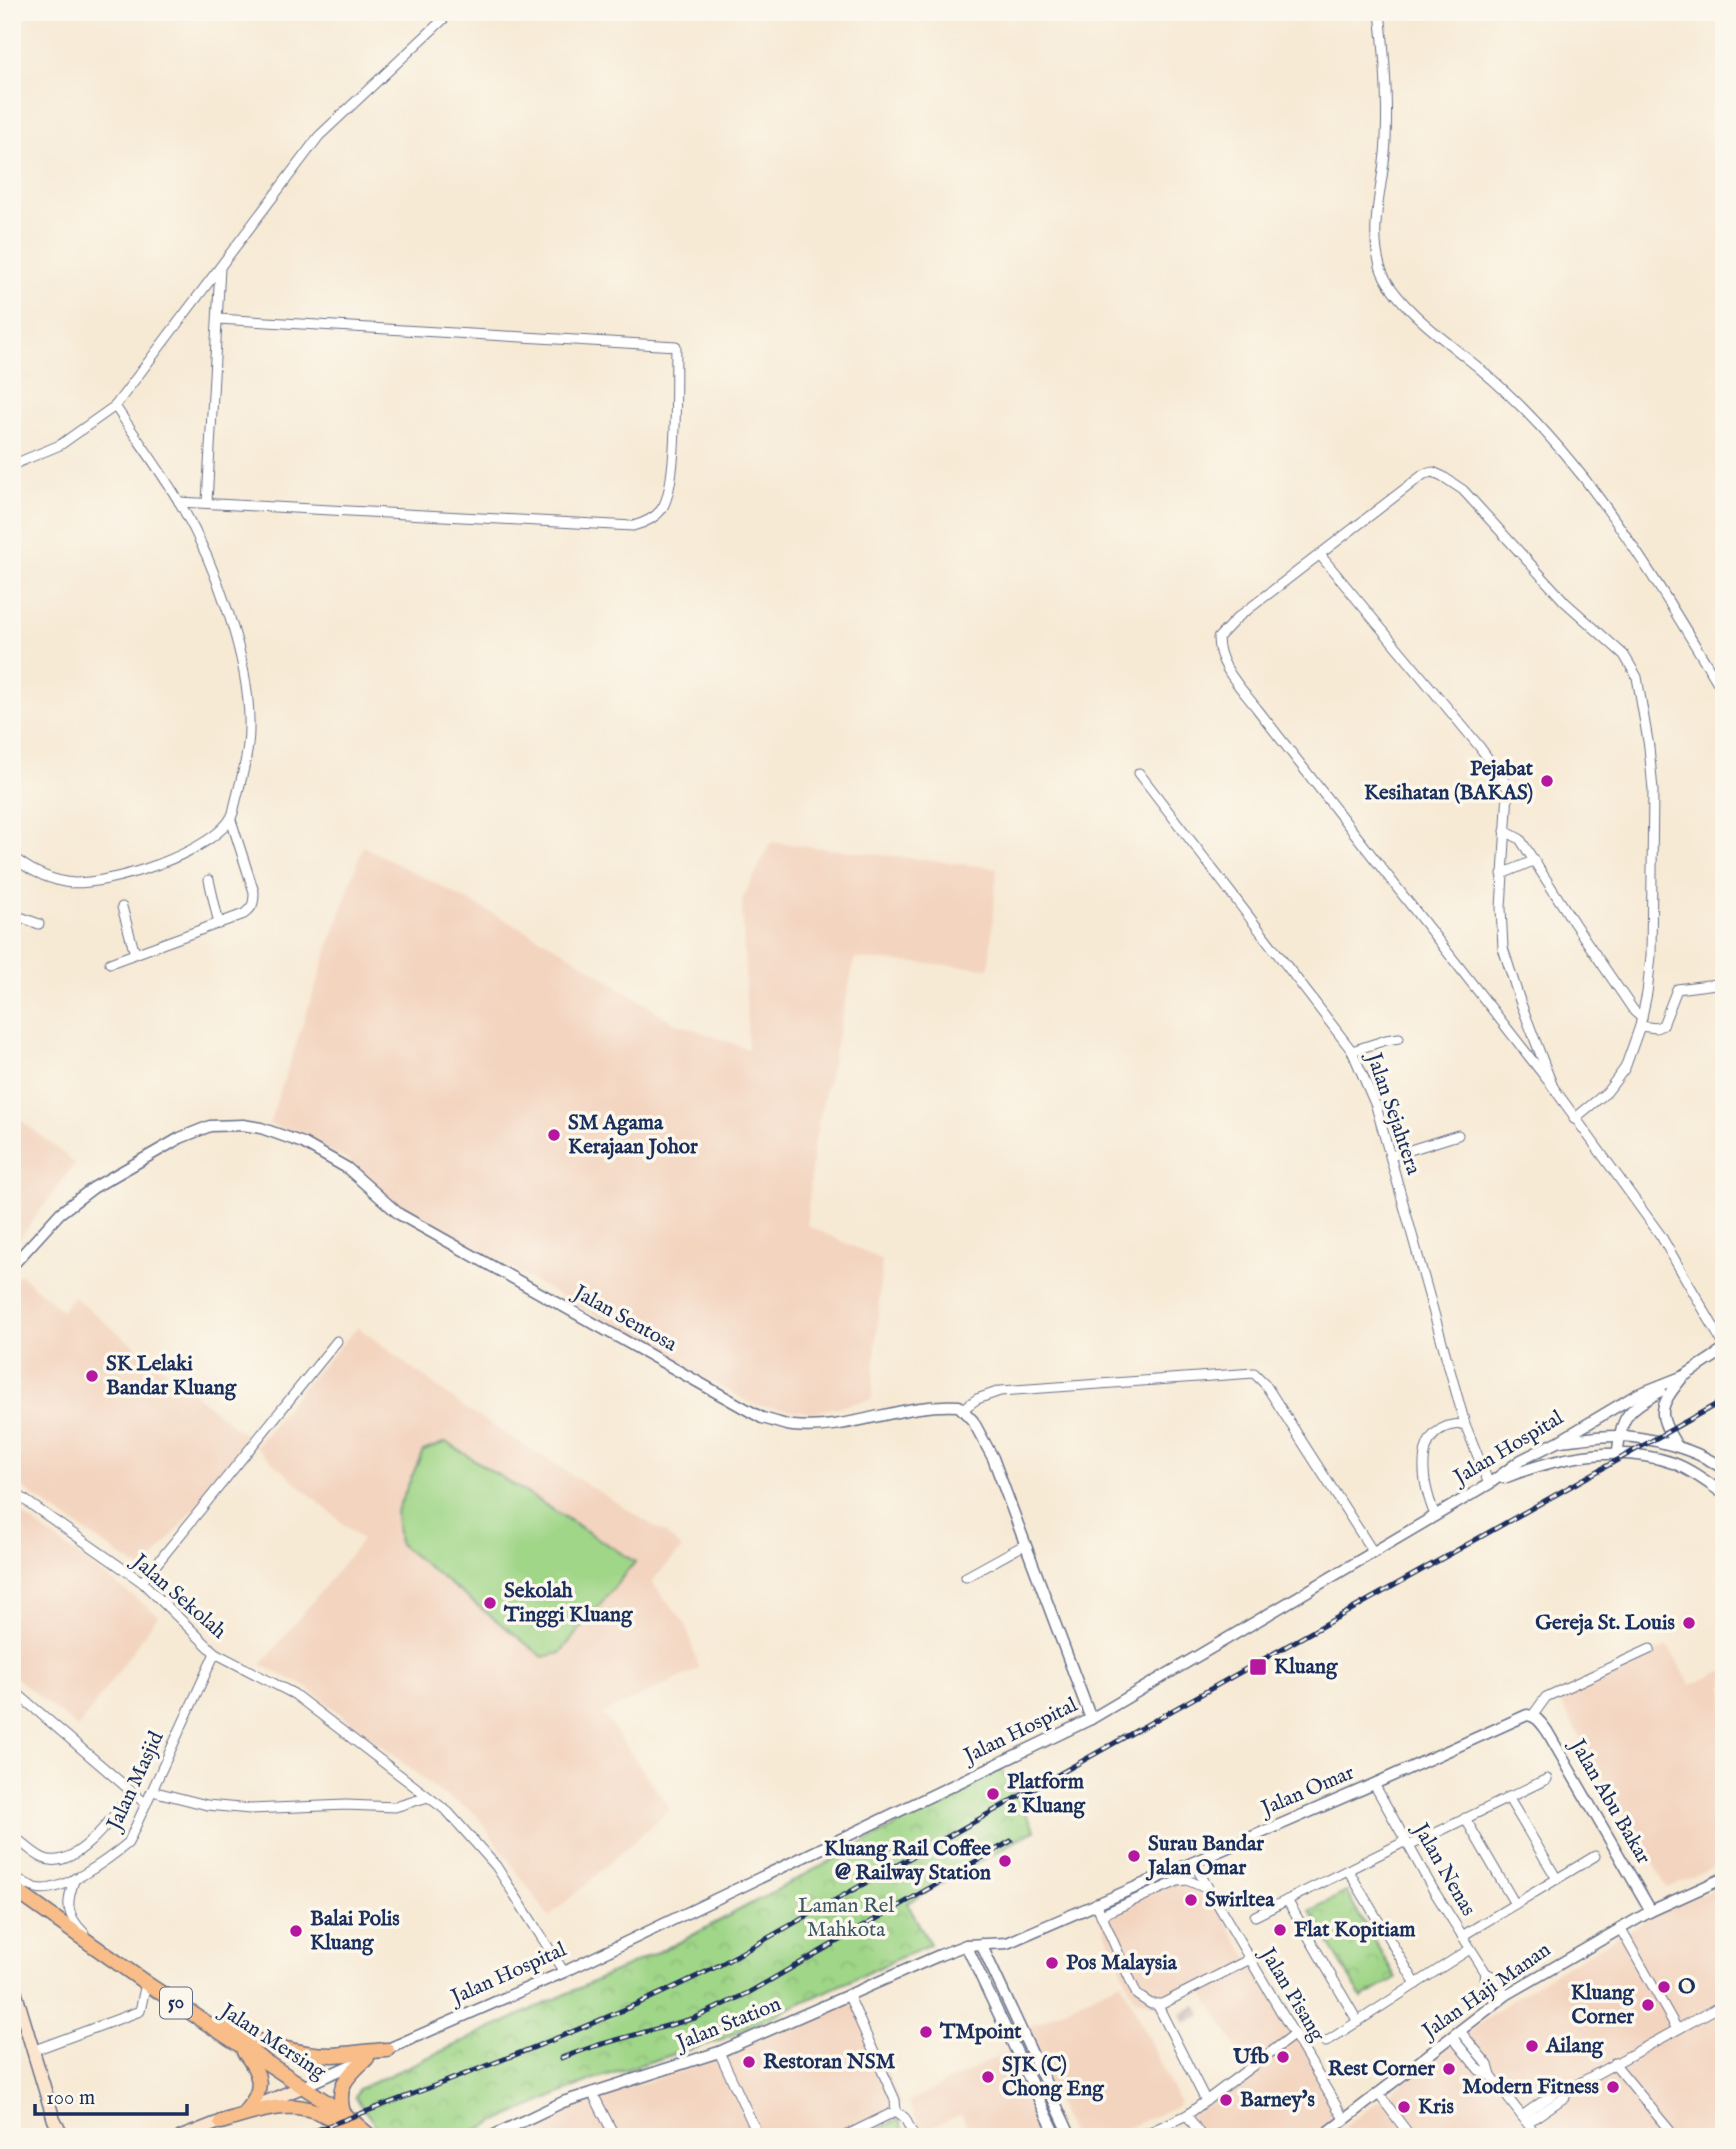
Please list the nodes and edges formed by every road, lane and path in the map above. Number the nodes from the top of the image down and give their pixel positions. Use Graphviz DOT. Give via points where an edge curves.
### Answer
graph roads {
  1 [pos="451,12"];
  2 [pos="1380,12"];
  3 [pos="220,266"];
  4 [pos="218,319"];
  5 [pos="115,406"];
  6 [pos="12,465"];
  7 [pos="179,502"];
  8 [pos="207,502"];
  9 [pos="1320,555"];
  10 [pos="1724,693"];
  11 [pos="1139,773"];
  12 [pos="230,820"];
  13 [pos="1505,831"];
  14 [pos="12,856"];
  15 [pos="1533,860"];
  16 [pos="1502,874"];
  17 [pos="209,880"];
  18 [pos="122,907"];
  19 [pos="12,914"];
  20 [pos="39,924"];
  21 [pos="219,924"];
  22 [pos="135,954"];
  23 [pos="110,963"];
  24 [pos="1724,983"];
  25 [pos="1641,1022"];
  26 [pos="1399,1038"];
  27 [pos="1352,1051"];
  28 [pos="1553,1087"];
  29 [pos="1574,1119"];
  30 [pos="1458,1135"];
  31 [pos="1391,1156"];
  32 [pos="12,1266"];
  33 [pos="337,1341"];
  34 [pos="1724,1345"];
  35 [pos="1724,1350"];
  36 [pos="1684,1376"];
  37 [pos="963,1409"];
  38 [pos="1465,1424"];
  39 [pos="1619,1436"];
  40 [pos="1559,1441"];
  41 [pos="1677,1446"];
  42 [pos="1618,1453"];
  43 [pos="1724,1470"];
  44 [pos="1489,1484"];
  45 [pos="12,1491"];
  46 [pos="1724,1494"];
  47 [pos="1435,1515"];
  48 [pos="1024,1545"];
  49 [pos="1373,1552"];
  50 [pos="966,1577"];
  51 [pos="142,1582"];
  52 [pos="1650,1649"];
  53 [pos="215,1653"];
  54 [pos="12,1689"];
  55 [pos="1533,1715"];
  56 [pos="1091,1719"];
  57 [pos="1547,1779"];
  58 [pos="1374,1784"];
  59 [pos="152,1791"];
  60 [pos="132,1792"];
  61 [pos="428,1797"];
  62 [pos="1508,1797"];
  63 [pos="146,1804"];
  64 [pos="1465,1818"];
  65 [pos="12,1835"];
  66 [pos="1407,1843"];
  67 [pos="1595,1856"];
  68 [pos="1193,1862"];
  69 [pos="1348,1870"];
  70 [pos="12,1875"];
  71 [pos="75,1878"];
  72 [pos="1724,1878"];
  73 [pos="1557,1879"];
  74 [pos="12,1888"];
  75 [pos="1208,1889"];
  76 [pos="12,1898"];
  77 [pos="1287,1900"];
  78 [pos="1096,1903"];
  79 [pos="1515,1904"];
  80 [pos="1651,1911"];
  81 [pos="1101,1915"];
  82 [pos="1255,1916"];
  83 [pos="1620,1928"];
  84 [pos="1462,1936"];
  85 [pos="87,1941"];
  86 [pos="981,1944"];
  87 [pos="966,1945"];
  88 [pos="1470,1949"];
  89 [pos="100,1950"];
  90 [pos="1250,1959"];
  91 [pos="564,1972"];
  92 [pos="12,1981"];
  93 [pos="146,1983"];
  94 [pos="1416,1984"];
  95 [pos="848,1994"];
  96 [pos="1503,1998"];
  97 [pos="1157,2004"];
  98 [pos="1724,2004"];
  99 [pos="201,2021"];
  100 [pos="1358,2021"];
  101 [pos="1676,2029"];
  102 [pos="1456,2034"];
  103 [pos="1295,2035"];
  104 [pos="1326,2042"];
  105 [pos="239,2045"];
  106 [pos="387,2050"];
  107 [pos="32,2051"];
  108 [pos="719,2052"];
  109 [pos="366,2059"];
  110 [pos="1614,2063"];
  111 [pos="302,2087"];
  112 [pos="592,2092"];
  113 [pos="1378,2093"];
  114 [pos="1206,2101"];
  115 [pos="247,2109"];
  116 [pos="896,2111"];
  117 [pos="1187,2115"];
  118 [pos="338,2116"];
  119 [pos="1344,2119"];
  120 [pos="1525,2119"];
  121 [pos="54,2120"];
  122 [pos="221,2122"];
  123 [pos="53,2137"];
  124 [pos="63,2137"];
  125 [pos="181,2137"];
  126 [pos="358,2137"];
  127 [pos="371,2137"];
  128 [pos="490,2137"];
  129 [pos="615,2137"];
  130 [pos="759,2137"];
  131 [pos="843,2137"];
  132 [pos="914,2137"];
  133 [pos="1057,2137"];
  134 [pos="1071,2137"];
  135 [pos="1139,2137"];
  136 [pos="1202,2137"];
  137 [pos="1322,2137"];
  138 [pos="1411,2137"];
  139 [pos="1538,2137"];
  140 [pos="1675,2137"];
  1 -- 3 [label="street" via="319,136"];
  2 -- 10 [label="street" via="1386,65 1386,142 1375,238 1381,268 1413,313 1506,390 1595,490"];
  3 -- 4 [label="street"];
  3 -- 5 [label="street"];
  4 -- 8 [label="street"];
  4 -- 8 [label="street" via="676,346 672,466 661,511 633,526"];
  5 -- 6 [label="street" via="60,445"];
  5 -- 7 [label="street"];
  7 -- 8 [label="street"];
  7 -- 12 [label="street" via="193,526 237,639 246,688 250,730"];
  9 -- 13 [label="street" via="1505,782"];
  9 -- 25 [label="street" via="1424,474 1433,472 1463,490 1565,602 1624,656 1637,677 1653,790 1651,956"];
  9 -- 28 [label="street" via="1226,629 1218,638 1218,651 1258,710"];
  11 -- 27 [label="street, Jalan Sejahtera"];
  12 -- 14 [label="street" via="194,850 151,867 87,882 44,875"];
  12 -- 21 [label="street" via="254,903 244,914"];
  13 -- 15 [label="street" via="1520,839"];
  13 -- 16 [label="street"];
  15 -- 16 [label="street"];
  15 -- 25 [label="street"];
  16 -- 28 [label="street" via="1503,948"];
  17 -- 21 [label="street"];
  18 -- 22 [label="street"];
  19 -- 20 [label="street"];
  21 -- 22 [label="street"];
  22 -- 23 [label="street"];
  24 -- 25 [label="street" via="1676,989 1663,1025 1656,1028"];
  25 -- 29 [label="street" via="1618,1079"];
  26 -- 27 [label="street"];
  27 -- 31 [label="street, Jalan Sejahtera"];
  28 -- 29 [label="street"];
  29 -- 34 [label="street" via="1661,1236"];
  30 -- 31 [label="street"];
  31 -- 38 [label="street, Jalan Sejahtera"];
  32 -- 37 [label="street, Jalan Sentosa" via="60,1213 93,1188 180,1138 210,1126 243,1125 303,1143 346,1168 399,1214 762,1418 792,1426 823,1426 944,1405"];
  33 -- 51 [label="street"];
  35 -- 36 [label="street, Jalan Hospital"];
  36 -- 39 [label="street" via="1630,1410"];
  36 -- 40 [label="street, Jalan Hospital" via="1636,1395"];
  36 -- 41 [label="street" via="1661,1410"];
  37 -- 48 [label="street" via="993,1458"];
  37 -- 49 [label="street" via="977,1399 1012,1389 1254,1373"];
  38 -- 44 [label="street, Jalan Sejahtera"];
  38 -- 47 [label="street" via="1441,1428 1424,1454 1422,1473"];
  39 -- 40 [label="street"];
  39 -- 41 [label="street"];
  39 -- 42 [label="street"];
  40 -- 44 [label="street, Jalan Hospital" via="1521,1460"];
  41 -- 43 [label="street"];
  42 -- 44 [label="street" via="1559,1460"];
  42 -- 46 [label="street" via="1673,1463"];
  44 -- 47 [label="street, Jalan Hospital"];
  45 -- 51 [label="street, Jalan Sekolah"];
  47 -- 49 [label="street, Jalan Hospital"];
  48 -- 50 [label="street"];
  48 -- 56 [label="street"];
  49 -- 56 [label="street, Jalan Hospital"];
  51 -- 53 [label="street, Jalan Sekolah"];
  52 -- 55 [label="street" via="1546,1697"];
  53 -- 59 [label="street, Jalan Masjid"];
  53 -- 61 [label="street, Jalan Sekolah" via="294,1694"];
  54 -- 60 [label="street"];
  55 -- 58 [label="street, Jalan Omar"];
  55 -- 80 [label="street, Jalan Abu Bakar" via="1547,1731"];
  56 -- 91 [label="street, Jalan Hospital"];
  57 -- 62 [label="street"];
  58 -- 66 [label="street, Jalan Nenas"];
  58 -- 68 [label="street, Jalan Omar"];
  59 -- 61 [label="street" via="207,1805 250,1809 395,1807"];
  59 -- 63 [label="street, Jalan Masjid"];
  60 -- 63 [label="street"];
  60 -- 65 [label="street" via="86,1847 63,1858 43,1858"];
  61 -- 91 [label="street, Jalan Sekolah" via="496,1866"];
  62 -- 64 [label="street"];
  62 -- 73 [label="street"];
  63 -- 71 [label="street, Jalan Masjid" via="128,1843"];
  64 -- 66 [label="street"];
  64 -- 79 [label="street"];
  66 -- 69 [label="street"];
  66 -- 84 [label="street, Jalan Nenas"];
  67 -- 73 [label="street"];
  68 -- 75 [label="street, Jalan Pisang"];
  68 -- 78 [label="street, Jalan Omar"];
  69 -- 77 [label="street"];
  69 -- 94 [label="street"];
  70 -- 71 [label="street, Jalan Masjid" via="38,1889"];
  71 -- 89 [label="street" via="68,1897 69,1912"];
  72 -- 80 [label="street, Jalan Haji Manan"];
  73 -- 79 [label="street"];
  74 -- 85 [label="highway, Jalan Mersing / 50"];
  75 -- 81 [label="street" via="1178,1881"];
  75 -- 90 [label="street, Jalan Pisang"];
  76 -- 85 [label="highway" via="71,1937"];
  77 -- 82 [label="street"];
  77 -- 100 [label="street"];
  78 -- 81 [label="street"];
  78 -- 86 [label="street, Jalan Omar" via="1007,1943"];
  79 -- 84 [label="street"];
  80 -- 83 [label="street, Jalan Haji Manan"];
  81 -- 97 [label="street" via="1137,1995"];
  83 -- 96 [label="street, Jalan Haji Manan"];
  83 -- 101 [label="street"];
  84 -- 88 [label="street, Jalan Nenas"];
  85 -- 89 [label="highway, Jalan Mersing / 50"];
  86 -- 87 [label="street, Jalan Station"];
  86 -- 134 [label="street"];
  87 -- 95 [label="street, Jalan Station"];
  87 -- 133 [label="street"];
  88 -- 94 [label="street"];
  88 -- 96 [label="street, Jalan Nenas"];
  89 -- 93 [label="highway, Jalan Mersing / 50"];
  90 -- 97 [label="street"];
  90 -- 103 [label="street, Jalan Pisang"];
  91 -- 106 [label="street, Jalan Hospital"];
  92 -- 107 [label="main road"];
  93 -- 99 [label="highway, Jalan Mersing / 50"];
  93 -- 107 [label="street" via="140,2011"];
  94 -- 100 [label="street"];
  95 -- 108 [label="street, Jalan Station"];
  95 -- 116 [label="street"];
  96 -- 102 [label="street, Jalan Haji Manan"];
  97 -- 114 [label="street"];
  98 -- 101 [label="street"];
  99 -- 105 [label="highway, Jalan Mersing / 50"];
  99 -- 106 [label="highway" via="297,2051 331,2055"];
  100 -- 104 [label="street"];
  101 -- 110 [label="street"];
  102 -- 113 [label="street, Jalan Haji Manan"];
  102 -- 120 [label="street" via="1479,2070 1491,2076"];
  103 -- 114 [label="street"];
  103 -- 119 [label="street, Jalan Pisang"];
  105 -- 111 [label="highway, Jalan Mersing / 50"];
  105 -- 115 [label="highway" via="258,2077 256,2100"];
  106 -- 109 [label="street, Jalan Hospital"];
  107 -- 121 [label="main road"];
  108 -- 112 [label="street, Jalan Station"];
  108 -- 130 [label="street"];
  109 -- 111 [label="street, Jalan Hospital"];
  109 -- 118 [label="highway" via="344,2080"];
  110 -- 120 [label="street" via="1567,2090 1560,2089"];
  110 -- 140 [label="street"];
  111 -- 115 [label="main road"];
  111 -- 118 [label="highway, Jalan Mersing / 50"];
  112 -- 128 [label="street, Jalan Station"];
  112 -- 129 [label="street"];
  113 -- 119 [label="street, Jalan Haji Manan"];
  113 -- 138 [label="street"];
  114 -- 117 [label="street"];
  115 -- 122 [label="main road"];
  116 -- 131 [label="street"];
  116 -- 132 [label="street"];
  117 -- 135 [label="street"];
  117 -- 136 [label="street"];
  118 -- 122 [label="highway" via="290,2106"];
  118 -- 126 [label="highway, Jalan Mersing / 50"];
  118 -- 127 [label="highway, Jalan Mersing / 50"];
  119 -- 137 [label="street, Jalan Haji Manan"];
  120 -- 139 [label="street"];
  121 -- 123 [label="main road"];
  121 -- 124 [label="main road"];
  122 -- 125 [label="main road"];
}
